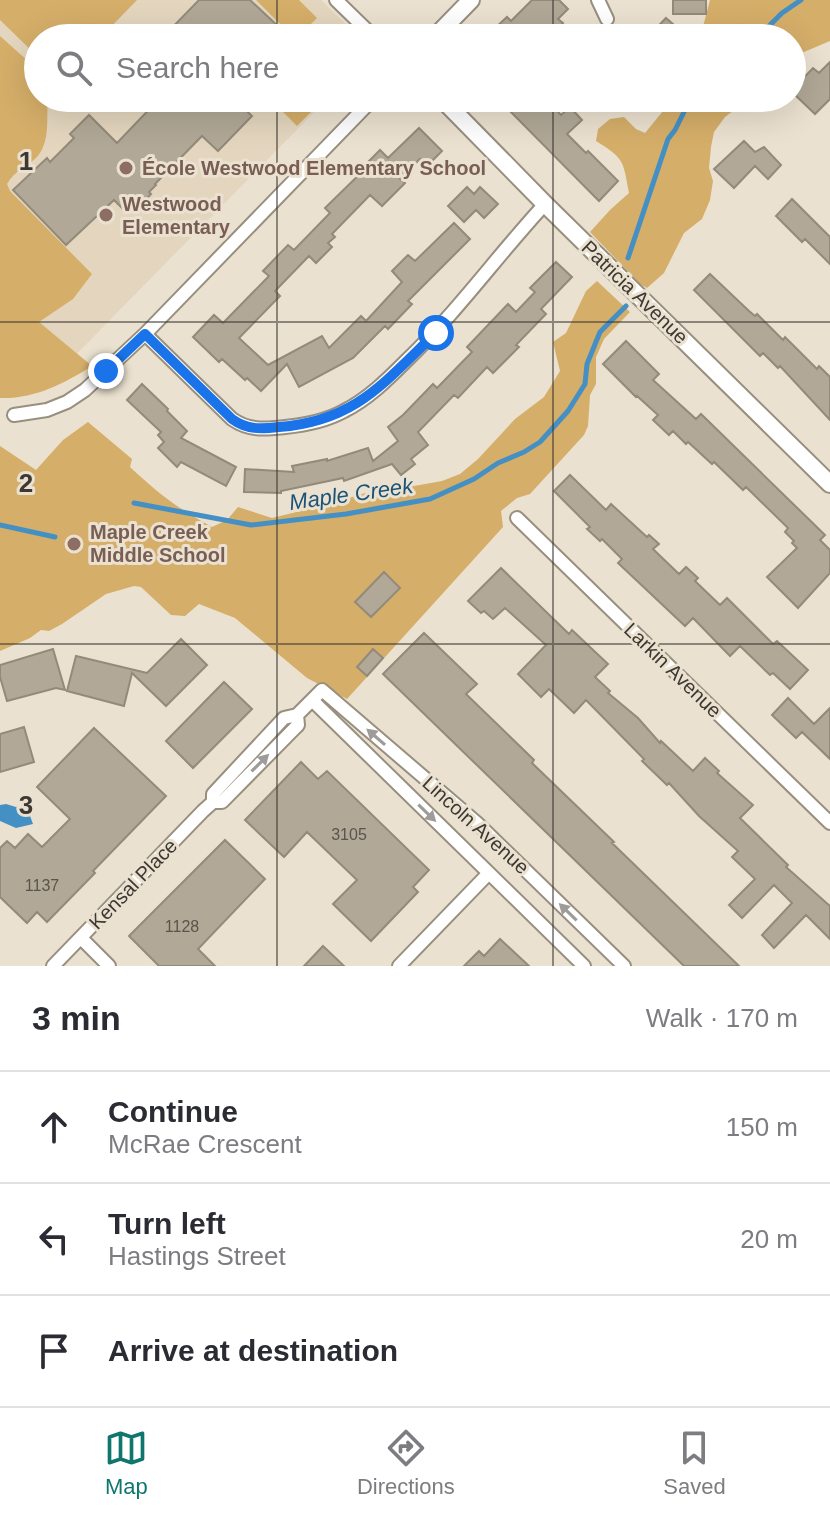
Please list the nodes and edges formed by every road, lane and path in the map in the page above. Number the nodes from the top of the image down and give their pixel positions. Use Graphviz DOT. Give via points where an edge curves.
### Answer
graph roads {
  1 [pos="336,0"];
  2 [pos="471,0"];
  3 [pos="598,0"];
  4 [pos="607,19"];
  5 [pos="361,24"];
  6 [pos="448,24"];
  7 [pos="360,112"];
  8 [pos="455,112"];
  9 [pos="545,204"];
  10 [pos="145,334"];
  11 [pos="14,415"];
  12 [pos="830,484"];
  13 [pos="517,518"];
  14 [pos="322,690"];
  15 [pos="312,700"];
  16 [pos="830,823"];
  17 [pos="489,873"];
  18 [pos="81,938"];
  19 [pos="53,966"];
  20 [pos="109,966"];
  21 [pos="399,966"];
  22 [pos="584,966"];
  23 [pos="624,966"];
  1 -- 5 [label="street"];
  2 -- 6 [label="street"];
  3 -- 4 [label="street"];
  7 -- 10 [label="street"];
  8 -- 9 [label="street, Patricia Avenue"];
  9 -- 10 [label="street" via="436,333 380,386 331,417 293,426 240,425"];
  9 -- 12 [label="street, Patricia Avenue"];
  10 -- 11 [label="street" via="67,402"];
  13 -- 16 [label="street, Larkin Avenue"];
  14 -- 15 [label="street, Kensal Place"];
  23 -- 14 [label="street, Lincoln Avenue, one-way" via="460,808"];
  15 -- 17 [label="street, Lincoln Avenue, one-way"];
  15 -- 18 [label="street, Kensal Place" via="297,715 298,725 222,802 213,802"];
  17 -- 21 [label="street"];
  17 -- 22 [label="street, Lincoln Avenue"];
  18 -- 19 [label="street, Kensal Place"];
  18 -- 20 [label="street"];
}
